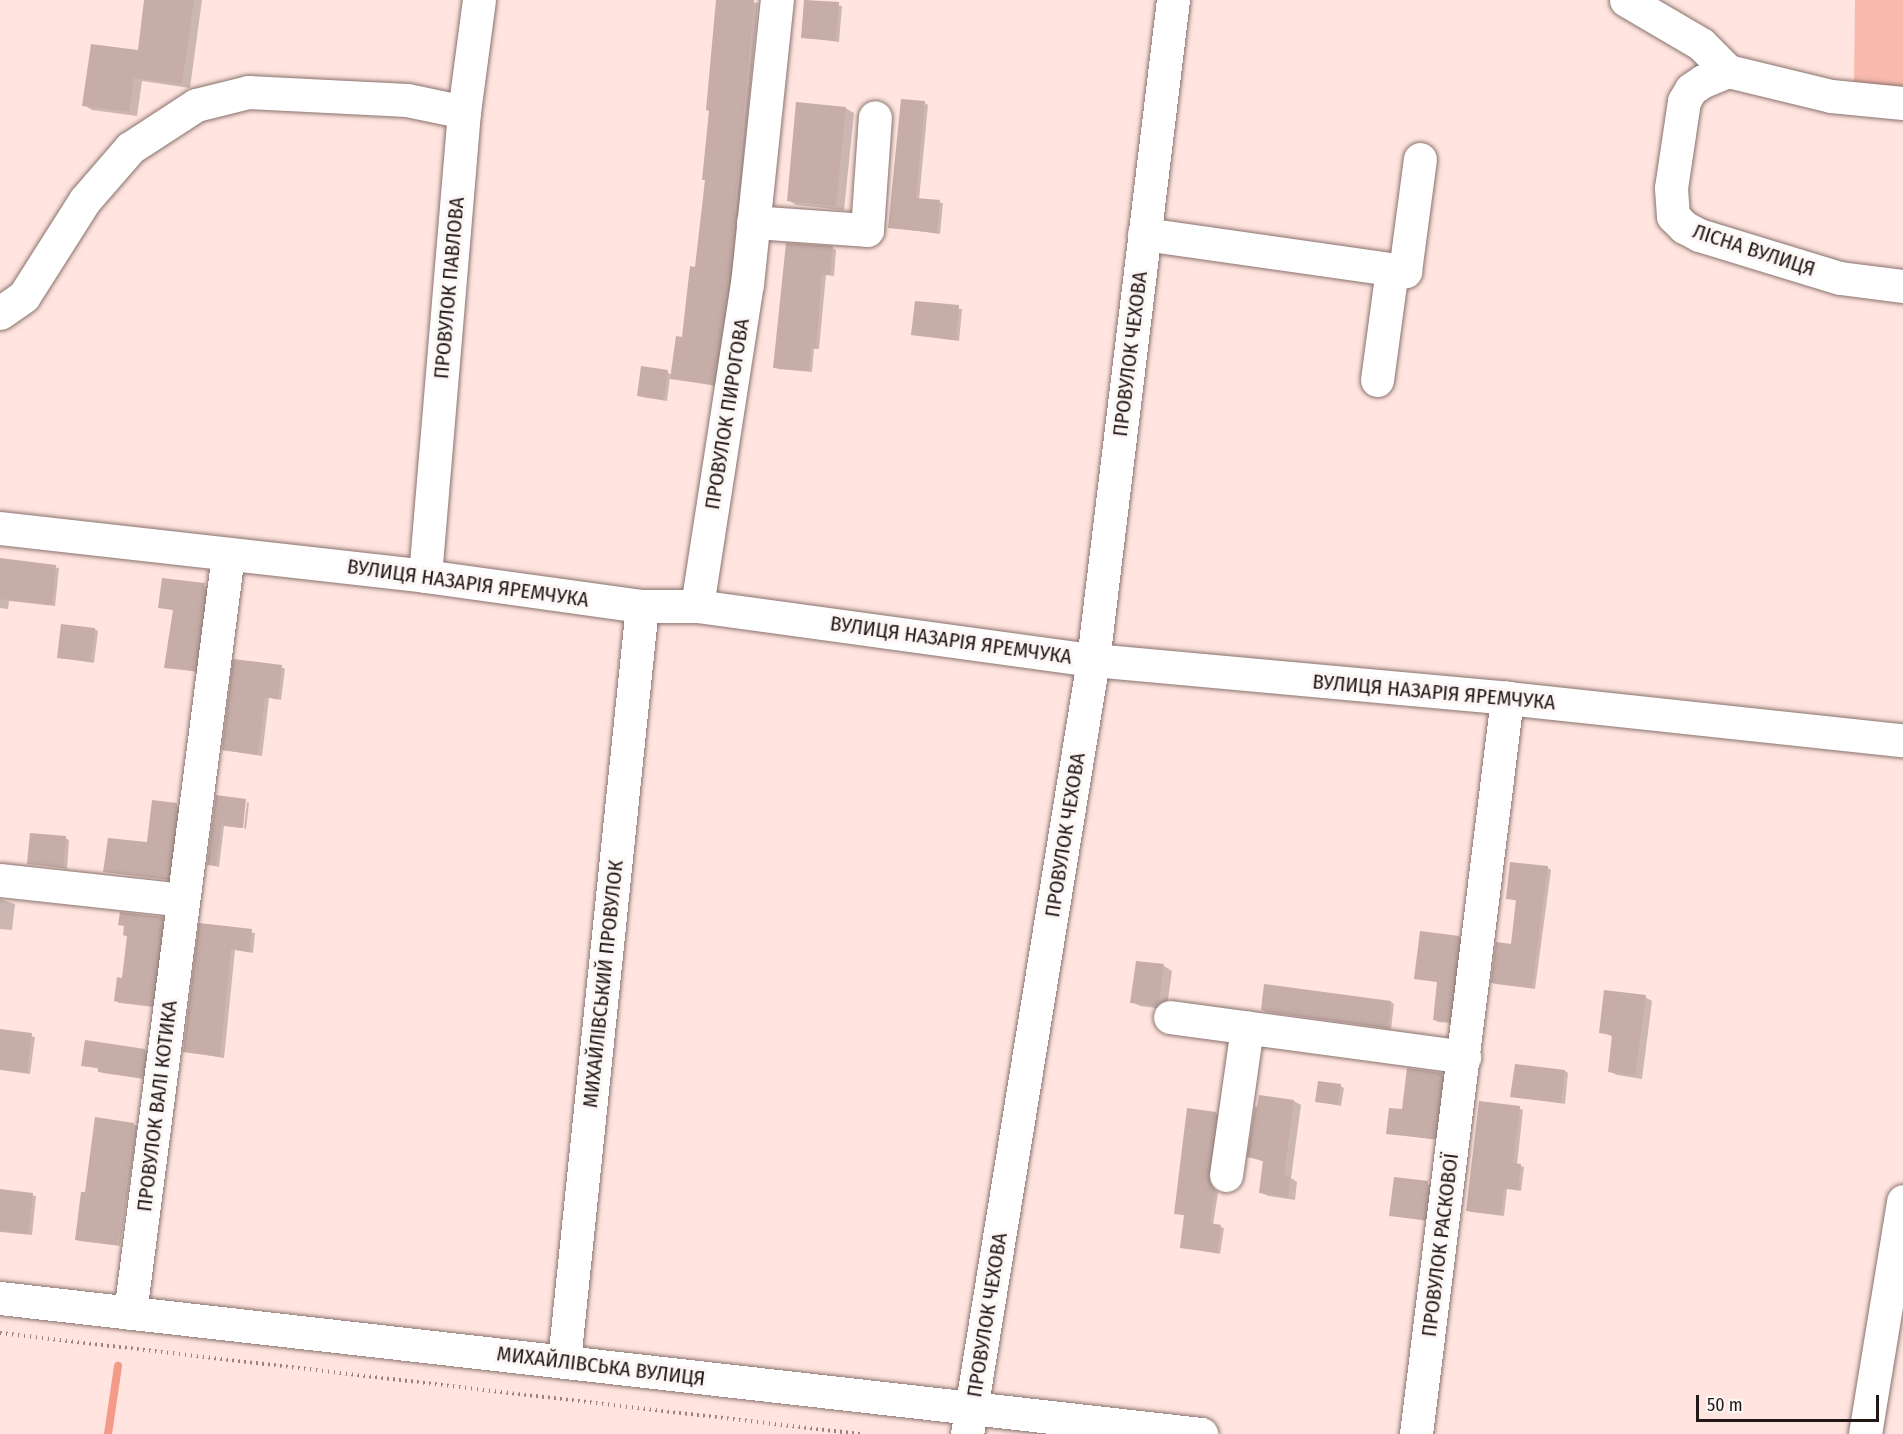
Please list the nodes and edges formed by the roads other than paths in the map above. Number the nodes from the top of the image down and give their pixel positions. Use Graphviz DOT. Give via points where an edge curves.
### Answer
graph roads {
  1 [pos="479,0"];
  2 [pos="777,0"];
  3 [pos="1173,0"];
  4 [pos="1626,0"];
  5 [pos="1728,71"];
  6 [pos="1903,103"];
  7 [pos="464,112"];
  8 [pos="875,117"];
  9 [pos="1420,159"];
  10 [pos="753,222"];
  11 [pos="1144,234"];
  12 [pos="1392,269"];
  13 [pos="1903,286"];
  14 [pos="0,313"];
  15 [pos="1377,380"];
  16 [pos="0,528"];
  17 [pos="228,554"];
  18 [pos="425,576"];
  19 [pos="642,606"];
  20 [pos="697,606"];
  21 [pos="1094,660"];
  22 [pos="1507,698"];
  23 [pos="1903,740"];
  24 [pos="0,880"];
  25 [pos="183,900"];
  26 [pos="1170,1017"];
  27 [pos="1247,1027"];
  28 [pos="1464,1057"];
  29 [pos="1226,1175"];
  30 [pos="1903,1201"];
  31 [pos="0,1298"];
  32 [pos="130,1312"];
  33 [pos="564,1361"];
  34 [pos="969,1421"];
  35 [pos="1201,1434"];
  36 [pos="1416,1434"];
  37 [pos="1865,1434"];
  1 -- 7 [label="street, ПРОВУЛОК ПАВЛОВА"];
  2 -- 10 [label="street, ПРОВУЛОК ПИРОГОВА"];
  3 -- 11 [label="street, ПРОВУЛОК ЧЕХОВА"];
  4 -- 5 [label="street" via="1701,44"];
  5 -- 6 [label="street" via="1831,96"];
  5 -- 13 [label="street, ЛІСНА ВУЛИЦЯ" via="1691,89 1684,101 1671,188 1673,216 1699,235 1829,274"];
  7 -- 14 [label="street" via="407,99 248,92 196,105 130,148 85,200 24,296"];
  7 -- 18 [label="street, ПРОВУЛОК ПАВЛОВА"];
  8 -- 10 [label="street" via="867,230"];
  9 -- 12 [label="street" via="1405,271"];
  10 -- 20 [label="street, ПРОВУЛОК ПИРОГОВА" via="747,284"];
  11 -- 12 [label="street"];
  11 -- 21 [label="street, ПРОВУЛОК ЧЕХОВА"];
  12 -- 15 [label="street"];
  16 -- 17 [label="street, ВУЛИЦЯ НАЗАРІЯ ЯРЕМЧУКА"];
  17 -- 18 [label="street, ВУЛИЦЯ НАЗАРІЯ ЯРЕМЧУКА"];
  17 -- 25 [label="street, ПРОВУЛОК ВАЛІ КОТИКА"];
  18 -- 19 [label="street, ВУЛИЦЯ НАЗАРІЯ ЯРЕМЧУКА"];
  19 -- 20 [label="street, ВУЛИЦЯ НАЗАРІЯ ЯРЕМЧУКА"];
  19 -- 33 [label="street, МИХАЙЛІВСЬКИЙ ПРОВУЛОК"];
  20 -- 21 [label="street, ВУЛИЦЯ НАЗАРІЯ ЯРЕМЧУКА"];
  21 -- 22 [label="street, ВУЛИЦЯ НАЗАРІЯ ЯРЕМЧУКА"];
  21 -- 34 [label="street, ПРОВУЛОК ЧЕХОВА"];
  22 -- 23 [label="street, ВУЛИЦЯ НАЗАРІЯ ЯРЕМЧУКА"];
  22 -- 28 [label="street, ПРОВУЛОК РАСКОВОЇ"];
  24 -- 25 [label="street"];
  25 -- 32 [label="street, ПРОВУЛОК ВАЛІ КОТИКА"];
  26 -- 27 [label="street"];
  27 -- 28 [label="street"];
  27 -- 29 [label="street"];
  28 -- 36 [label="street, ПРОВУЛОК РАСКОВОЇ"];
  30 -- 37 [label="street"];
  31 -- 32 [label="street, МИХАЙЛІВСЬКА ВУЛИЦЯ"];
  32 -- 33 [label="street, МИХАЙЛІВСЬКА ВУЛИЦЯ"];
  33 -- 34 [label="street, МИХАЙЛІВСЬКА ВУЛИЦЯ"];
  34 -- 35 [label="street, МИХАЙЛІВСЬКА ВУЛИЦЯ"];
}
